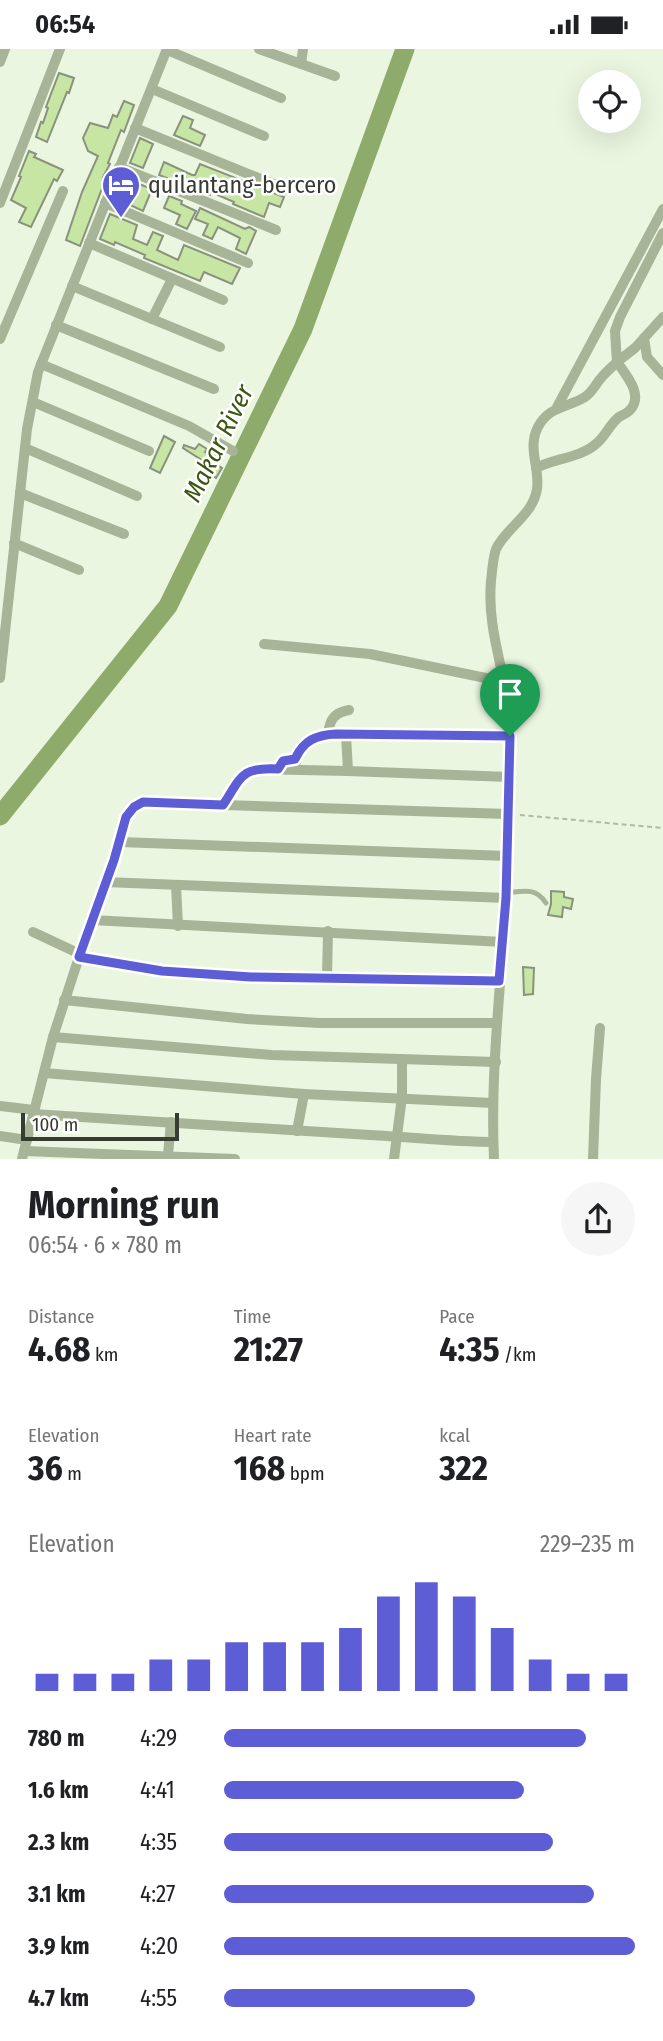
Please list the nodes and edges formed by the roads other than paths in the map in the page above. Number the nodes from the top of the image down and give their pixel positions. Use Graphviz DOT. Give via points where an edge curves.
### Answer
graph roads {
  1 [pos="5,49"];
  2 [pos="60,49"];
  3 [pos="303,49"];
  4 [pos="167,50"];
  5 [pos="263,50"];
  6 [pos="0,62"];
  7 [pos="302,64"];
  8 [pos="335,76"];
  9 [pos="152,89"];
  10 [pos="281,98"];
  11 [pos="135,128"];
  12 [pos="264,136"];
  13 [pos="119,167"];
  14 [pos="288,190"];
  15 [pos="63,191"];
  16 [pos="0,203"];
  17 [pos="104,203"];
  18 [pos="663,209"];
  19 [pos="276,230"];
  20 [pos="663,233"];
  21 [pos="89,243"];
  22 [pos="248,263"];
  23 [pos="172,279"];
  24 [pos="72,286"];
  25 [pos="223,300"];
  26 [pos="663,317"];
  27 [pos="152,319"];
  28 [pos="56,324"];
  29 [pos="644,338"];
  30 [pos="0,339"];
  31 [pos="220,347"];
  32 [pos="617,362"];
  33 [pos="41,364"];
  34 [pos="663,375"];
  35 [pos="214,389"];
  36 [pos="33,402"];
  37 [pos="557,407"];
  38 [pos="25,448"];
  39 [pos="149,451"];
  40 [pos="233,451"];
  41 [pos="536,468"];
  42 [pos="20,493"];
  43 [pos="138,496"];
  44 [pos="124,534"];
  45 [pos="14,543"];
  46 [pos="79,570"];
  47 [pos="264,644"];
  48 [pos="0,678"];
  49 [pos="505,682"];
  50 [pos="349,710"];
  51 [pos="328,734"];
  52 [pos="346,735"];
  53 [pos="510,736"];
  54 [pos="294,764"];
  55 [pos="348,771"];
  56 [pos="509,777"];
  57 [pos="223,805"];
  58 [pos="508,814"];
  59 [pos="120,842"];
  60 [pos="508,856"];
  61 [pos="105,882"];
  62 [pos="176,885"];
  63 [pos="506,895"];
  64 [pos="546,903"];
  65 [pos="92,920"];
  66 [pos="178,926"];
  67 [pos="328,931"];
  68 [pos="33,932"];
  69 [pos="503,942"];
  70 [pos="79,955"];
  71 [pos="327,978"];
  72 [pos="499,981"];
  73 [pos="64,1000"];
  74 [pos="497,1023"];
  75 [pos="600,1028"];
  76 [pos="53,1037"];
  77 [pos="402,1060"];
  78 [pos="496,1062"];
  79 [pos="44,1073"];
  80 [pos="304,1094"];
  81 [pos="402,1097"];
  82 [pos="493,1103"];
  83 [pos="0,1106"];
  84 [pos="33,1112"];
  85 [pos="171,1122"];
  86 [pos="298,1131"];
  87 [pos="0,1136"];
  88 [pos="396,1136"];
  89 [pos="493,1143"];
  90 [pos="24,1150"];
  91 [pos="168,1155"];
  92 [pos="235,1159"];
  93 [pos="394,1159"];
  94 [pos="494,1159"];
  95 [pos="593,1159"];
  1 -- 6 [label="street"];
  2 -- 16 [label="street"];
  3 -- 7 [label="street"];
  4 -- 9 [label="street"];
  4 -- 10 [label="street"];
  5 -- 7 [label="street"];
  7 -- 8 [label="street"];
  9 -- 11 [label="street"];
  9 -- 12 [label="street"];
  11 -- 13 [label="street"];
  11 -- 14 [label="street"];
  13 -- 17 [label="street"];
  13 -- 19 [label="street"];
  15 -- 30 [label="street"];
  17 -- 21 [label="street"];
  17 -- 22 [label="street"];
  18 -- 37 [label="street"];
  20 -- 32 [label="street" via="615,331"];
  21 -- 23 [label="street"];
  21 -- 24 [label="street"];
  23 -- 25 [label="street"];
  23 -- 27 [label="street"];
  24 -- 27 [label="street"];
  24 -- 28 [label="street"];
  26 -- 29 [label="street"];
  27 -- 31 [label="street"];
  28 -- 33 [label="street"];
  28 -- 35 [label="street"];
  29 -- 32 [label="street"];
  29 -- 34 [label="street" via="647,357"];
  32 -- 37 [label="street" via="588,394"];
  32 -- 41 [label="street" via="635,394 629,411 585,451"];
  33 -- 36 [label="street"];
  33 -- 40 [label="street" via="189,426"];
  36 -- 38 [label="street"];
  36 -- 39 [label="street"];
  37 -- 41 [label="street" via="536,430 532,449"];
  38 -- 42 [label="street"];
  38 -- 43 [label="street"];
  41 -- 49 [label="street" via="537,491 496,551 491,580 490,619"];
  42 -- 44 [label="street"];
  42 -- 45 [label="street"];
  45 -- 46 [label="street"];
  45 -- 48 [label="street"];
  47 -- 49 [label="street" via="370,655"];
  49 -- 53 [label="street"];
  50 -- 51 [label="street" via="334,716"];
  51 -- 52 [label="street"];
  51 -- 54 [label="street" via="306,742"];
  52 -- 53 [label="street"];
  52 -- 55 [label="street"];
  53 -- 56 [label="street"];
  54 -- 55 [label="street"];
  54 -- 57 [label="street" via="248,772"];
  55 -- 56 [label="street"];
  56 -- 58 [label="street"];
  57 -- 58 [label="street"];
  57 -- 59 [label="street" via="143,802 126,817"];
  58 -- 60 [label="street"];
  59 -- 60 [label="street"];
  59 -- 61 [label="street"];
  60 -- 63 [label="street"];
  61 -- 62 [label="street"];
  61 -- 65 [label="street"];
  62 -- 63 [label="street"];
  62 -- 66 [label="street"];
  63 -- 64 [label="lane" via="533,891"];
  63 -- 69 [label="street"];
  65 -- 66 [label="street"];
  65 -- 70 [label="street"];
  66 -- 67 [label="street"];
  67 -- 69 [label="street"];
  67 -- 71 [label="street"];
  68 -- 70 [label="street"];
  69 -- 72 [label="street"];
  70 -- 71 [label="street" via="162,971"];
  70 -- 73 [label="street"];
  71 -- 72 [label="street"];
  72 -- 74 [label="street"];
  73 -- 74 [label="street" via="320,1023"];
  73 -- 76 [label="street"];
  74 -- 78 [label="street"];
  75 -- 95 [label="street"];
  76 -- 77 [label="street" via="220,1052"];
  76 -- 79 [label="street"];
  77 -- 78 [label="street"];
  77 -- 81 [label="street"];
  78 -- 82 [label="street"];
  79 -- 80 [label="street"];
  79 -- 84 [label="street"];
  80 -- 81 [label="street"];
  80 -- 86 [label="street"];
  81 -- 82 [label="street"];
  81 -- 88 [label="street"];
  82 -- 89 [label="street"];
  83 -- 84 [label="street"];
  84 -- 85 [label="street"];
  84 -- 90 [label="street"];
  85 -- 86 [label="street"];
  85 -- 91 [label="street"];
  86 -- 88 [label="street"];
  87 -- 90 [label="street"];
  88 -- 89 [label="street"];
  88 -- 93 [label="street"];
  89 -- 94 [label="street"];
  90 -- 91 [label="street"];
  91 -- 92 [label="street"];
}
